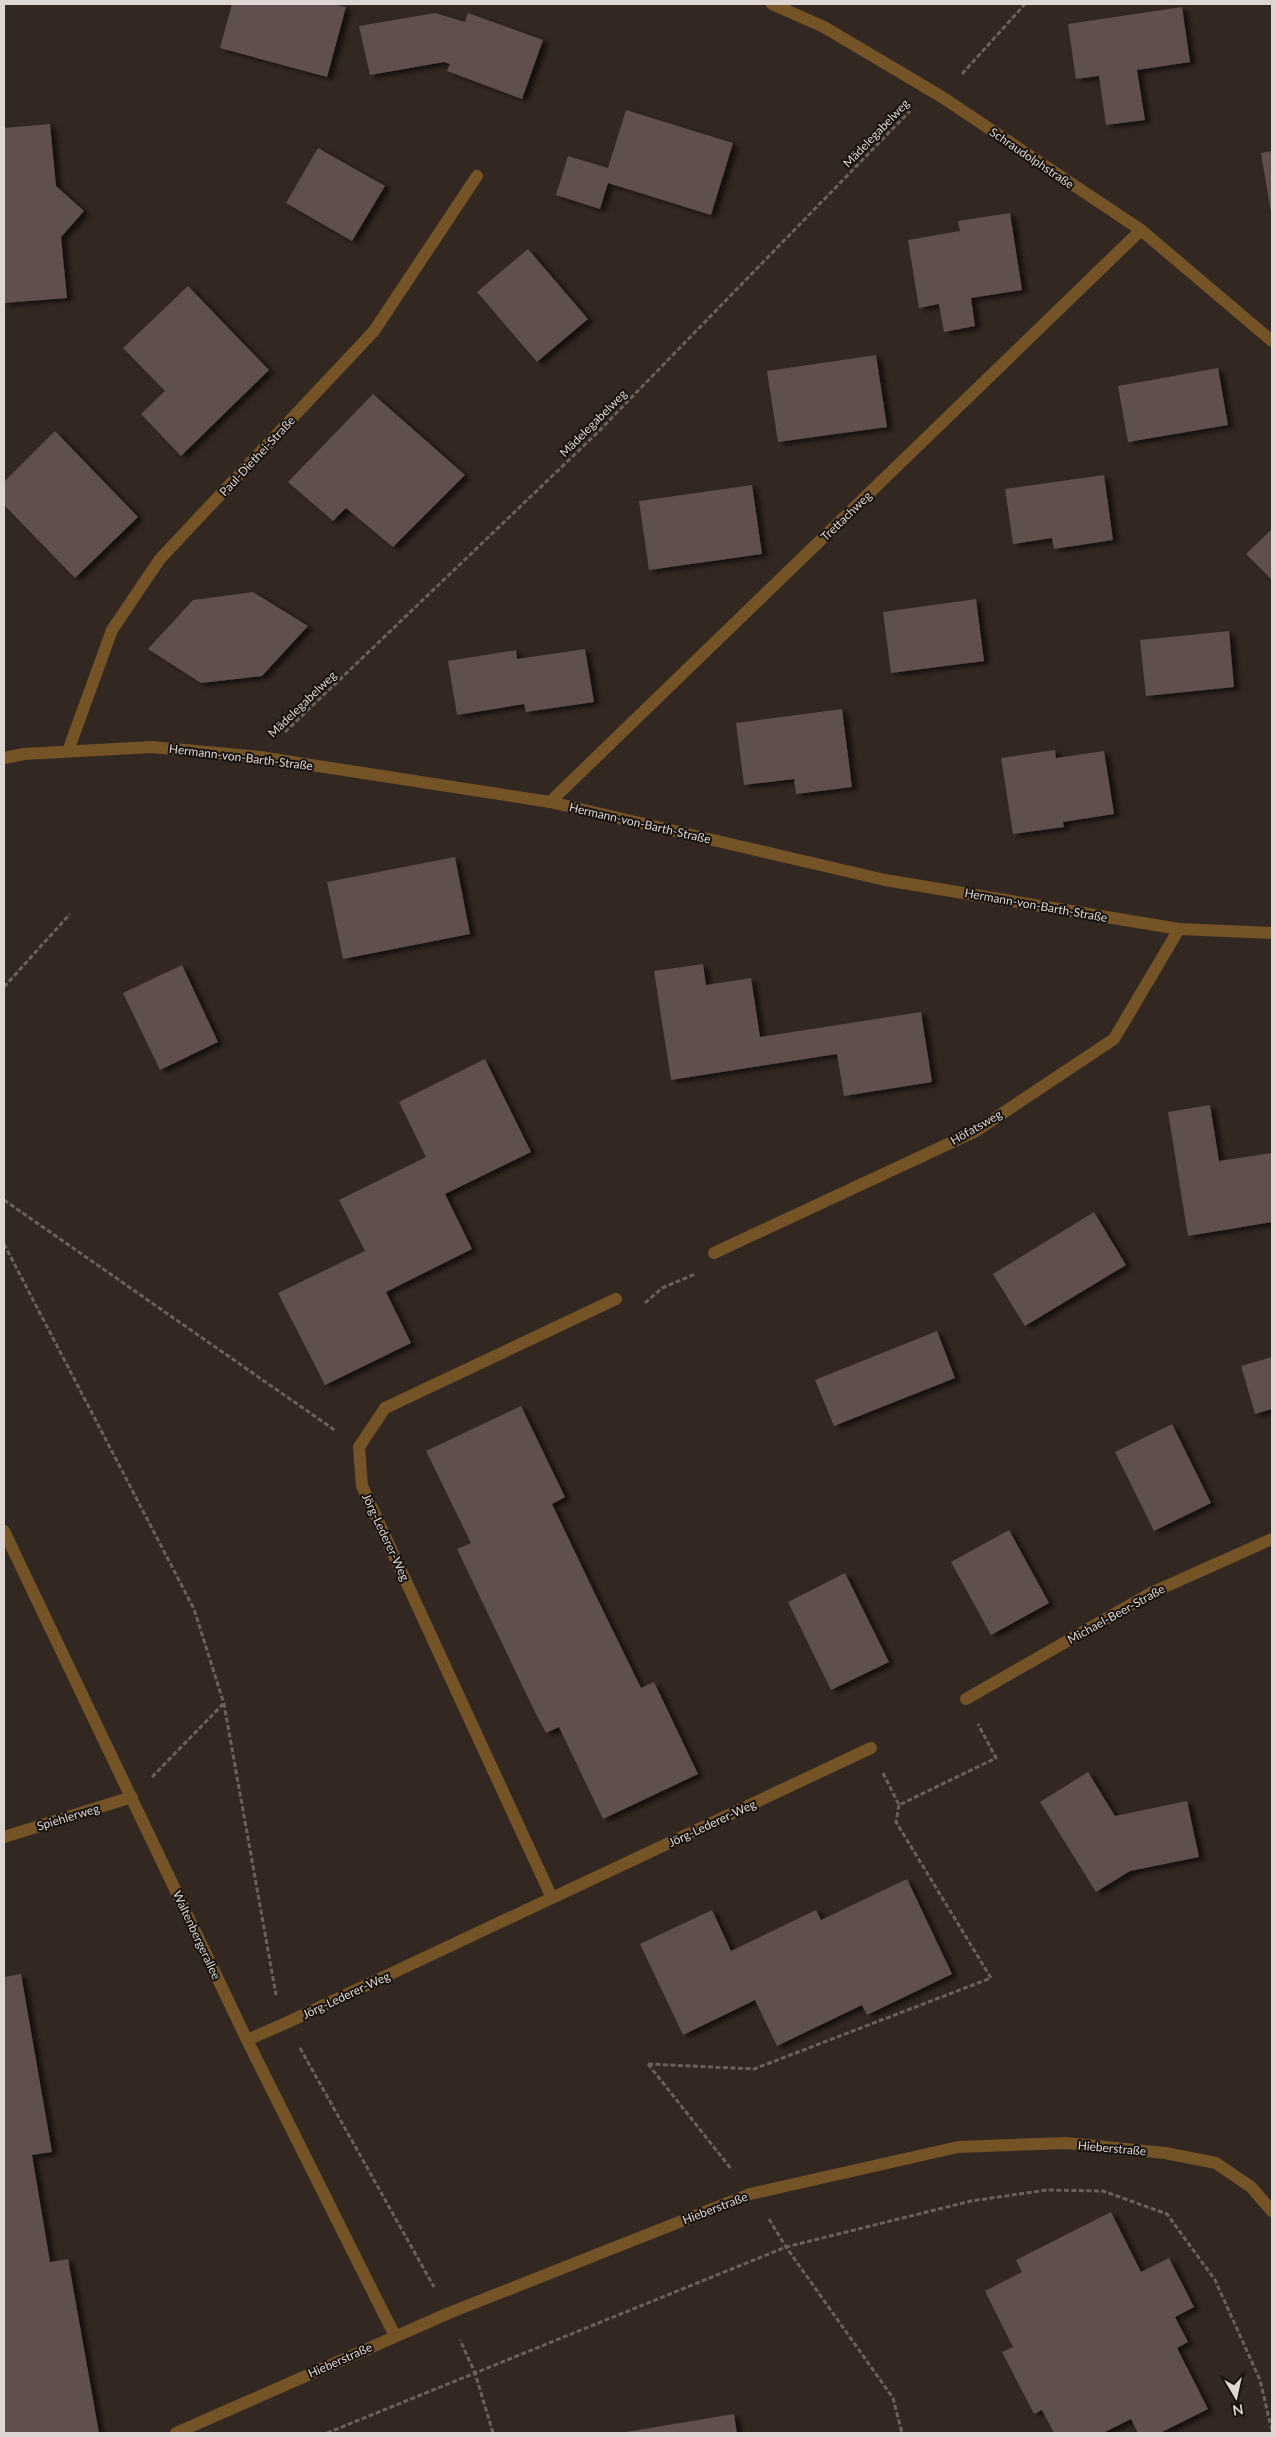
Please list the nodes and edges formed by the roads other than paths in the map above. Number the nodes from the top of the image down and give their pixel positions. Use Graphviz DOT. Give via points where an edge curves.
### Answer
graph roads {
  1 [pos="772,4"];
  2 [pos="476,176"];
  3 [pos="1141,230"];
  4 [pos="1272,342"];
  5 [pos="68,752"];
  6 [pos="4,758"];
  7 [pos="550,802"];
  8 [pos="1179,929"];
  9 [pos="1272,932"];
  10 [pos="714,1253"];
  11 [pos="616,1299"];
  12 [pos="4,1532"];
  13 [pos="1272,1539"];
  14 [pos="966,1700"];
  15 [pos="871,1748"];
  16 [pos="132,1797"];
  17 [pos="4,1837"];
  18 [pos="552,1898"];
  19 [pos="247,2040"];
  20 [pos="1272,2211"];
  21 [pos="395,2336"];
  22 [pos="176,2433"];
  1 -- 3 [label="street, Schraudolphstraße" via="824,27 942,97"];
  2 -- 5 [label="street, Paul-Diethei-Straße" via="374,331 160,559 112,630"];
  3 -- 4 [label="street, Schraudolphstraße"];
  3 -- 7 [label="street, Trettachweg"];
  5 -- 6 [label="street, Hermann-von-Barth-Straße"];
  5 -- 7 [label="street, Hermann-von-Barth-Straße" via="152,747 260,757"];
  7 -- 8 [label="street, Hermann-von-Barth-Straße" via="885,880"];
  8 -- 9 [label="street, Hermann-von-Barth-Straße"];
  8 -- 10 [label="street, Höfatsweg" via="1114,1039 976,1131"];
  11 -- 18 [label="street, Jörg-Lederer-Weg" via="385,1408 359,1448 362,1486"];
  12 -- 16 [label="street, Waltenbergerallee"];
  13 -- 14 [label="street, Michael-Beer-Straße" via="1151,1593"];
  15 -- 18 [label="street, Jörg-Lederer-Weg"];
  16 -- 17 [label="street, Spiehlerweg"];
  16 -- 19 [label="street, Waltenbergerallee"];
  18 -- 19 [label="street, Jörg-Lederer-Weg"];
  19 -- 21 [label="street, Waltenbergerallee"];
  20 -- 21 [label="street, Hieberstraße" via="1251,2187 1216,2163 1164,2152 1066,2143 958,2147 750,2194"];
  21 -- 22 [label="street, Hieberstraße"];
}
